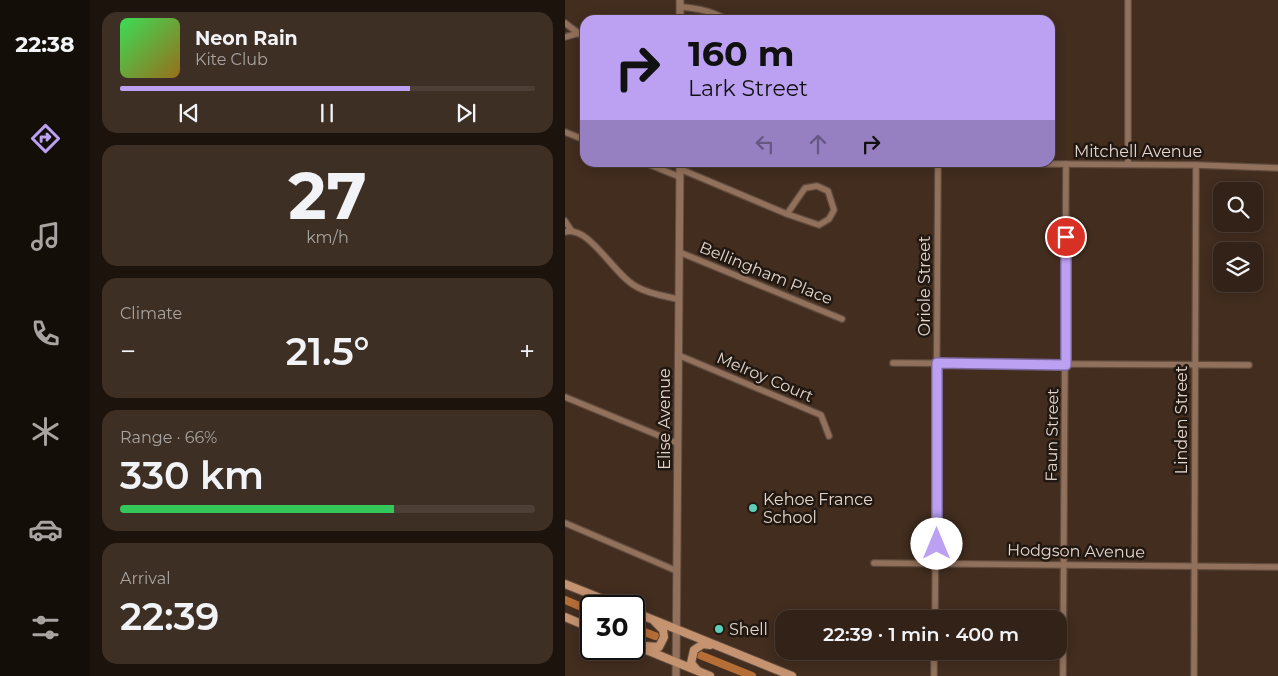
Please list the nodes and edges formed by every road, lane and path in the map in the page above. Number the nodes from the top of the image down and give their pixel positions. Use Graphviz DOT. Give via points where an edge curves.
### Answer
graph roads {
  1 [pos="1128,0"];
  2 [pos="680,3"];
  3 [pos="720,15"];
  4 [pos="565,23"];
  5 [pos="579,33"];
  6 [pos="565,37"];
  7 [pos="565,132"];
  8 [pos="580,138"];
  9 [pos="1055,164"];
  10 [pos="1066,164"];
  11 [pos="1128,164"];
  12 [pos="1196,165"];
  13 [pos="666,167"];
  14 [pos="938,167"];
  15 [pos="1278,168"];
  16 [pos="680,170"];
  17 [pos="787,214"];
  18 [pos="565,221"];
  19 [pos="568,231"];
  20 [pos="679,252"];
  21 [pos="679,299"];
  22 [pos="842,319"];
  23 [pos="678,355"];
  24 [pos="893,362"];
  25 [pos="937,363"];
  26 [pos="1066,365"];
  27 [pos="1195,365"];
  28 [pos="1249,366"];
  29 [pos="565,398"];
  30 [pos="829,436"];
  31 [pos="677,443"];
  32 [pos="565,523"];
  33 [pos="874,563"];
  34 [pos="937,563"];
  35 [pos="1064,564"];
  36 [pos="1195,566"];
  37 [pos="1278,566"];
  38 [pos="677,571"];
  39 [pos="565,584"];
  40 [pos="592,595"];
  41 [pos="935,610"];
  42 [pos="645,616"];
  43 [pos="565,617"];
  44 [pos="652,619"];
  45 [pos="580,623"];
  46 [pos="677,630"];
  47 [pos="645,647"];
  48 [pos="720,647"];
  49 [pos="645,649"];
  50 [pos="934,660"];
  51 [pos="676,662"];
  52 [pos="700,672"];
  53 [pos="676,676"];
  54 [pos="710,676"];
  55 [pos="793,676"];
  56 [pos="933,676"];
  57 [pos="1063,676"];
  58 [pos="1194,676"];
  1 -- 11 [label="street"];
  2 -- 3 [label="street"];
  4 -- 5 [label="street"];
  5 -- 6 [label="street"];
  7 -- 8 [label="street"];
  9 -- 10 [label="street, Mitchell Avenue"];
  10 -- 11 [label="street, Mitchell Avenue"];
  10 -- 26 [label="street, Faun Street"];
  11 -- 12 [label="street, Mitchell Avenue"];
  12 -- 15 [label="street, Mitchell Avenue"];
  12 -- 27 [label="street, Linden Street"];
  13 -- 16 [label="street"];
  14 -- 25 [label="street, Oriole Street"];
  16 -- 17 [label="street"];
  16 -- 20 [label="street, Elise Avenue"];
  17 -- 17 [label="street" via="819,225 829,219 834,210 829,191 817,186 805,188"];
  18 -- 19 [label="street"];
  19 -- 21 [label="street" via="588,238 636,287"];
  20 -- 21 [label="street, Elise Avenue"];
  20 -- 22 [label="street, Bellingham Place"];
  21 -- 23 [label="street, Elise Avenue"];
  23 -- 30 [label="street, Melroy Court" via="821,416"];
  23 -- 31 [label="street, Elise Avenue"];
  24 -- 25 [label="street"];
  25 -- 26 [label="street"];
  25 -- 34 [label="street, Oriole Street"];
  26 -- 27 [label="street"];
  26 -- 35 [label="street, Faun Street"];
  27 -- 28 [label="street"];
  27 -- 36 [label="street, Linden Street"];
  29 -- 31 [label="street"];
  31 -- 38 [label="street, Elise Avenue"];
  32 -- 38 [label="street"];
  33 -- 34 [label="street, Hodgson Avenue"];
  34 -- 35 [label="street, Hodgson Avenue"];
  34 -- 41 [label="street, Oriole Street"];
  35 -- 36 [label="street, Hodgson Avenue"];
  35 -- 57 [label="street, Faun Street"];
  36 -- 37 [label="street, Hodgson Avenue"];
  36 -- 58 [label="street, Linden Street"];
  38 -- 46 [label="street, Elise Avenue"];
  39 -- 40 [label="main road"];
  42 -- 44 [label="main road"];
  43 -- 45 [label="main road"];
  44 -- 46 [label="main road"];
  44 -- 47 [label="main road" via="663,630 662,643 659,647"];
  46 -- 48 [label="main road"];
  46 -- 51 [label="street, Elise Avenue"];
  48 -- 52 [label="main road" via="703,644 694,650 691,663"];
  48 -- 55 [label="main road"];
  49 -- 51 [label="main road"];
  50 -- 56 [label="street"];
  51 -- 52 [label="main road"];
  51 -- 53 [label="street, Elise Avenue"];
  52 -- 54 [label="main road"];
}
